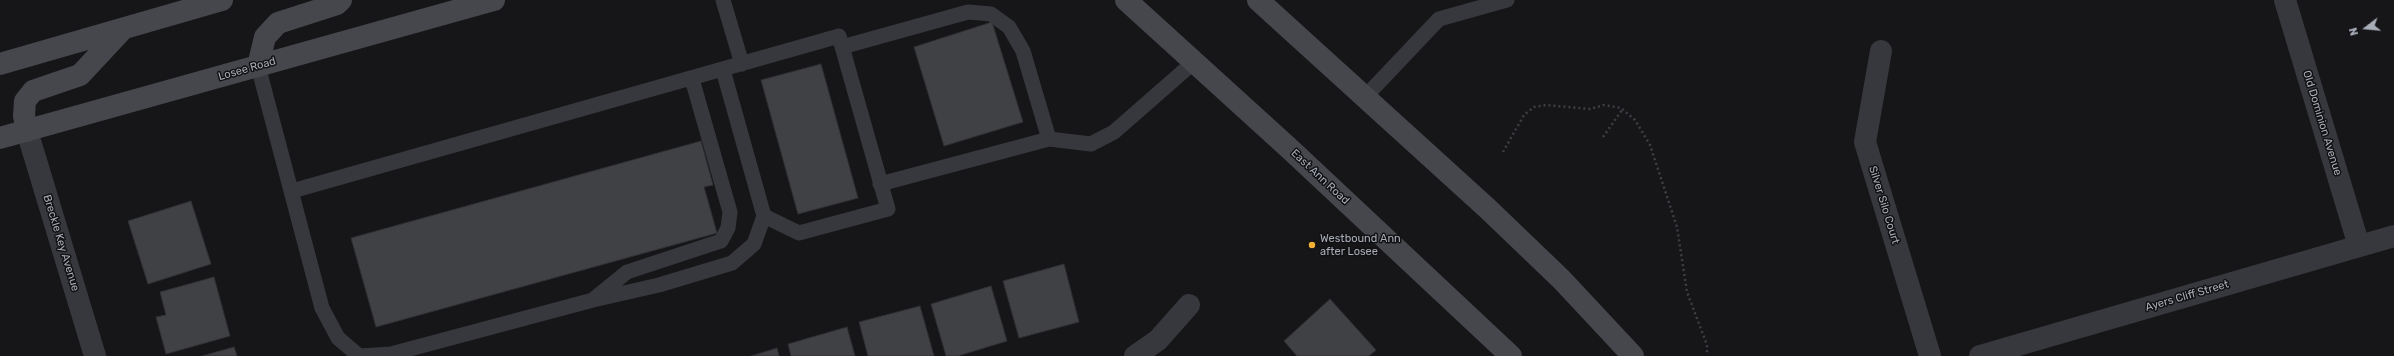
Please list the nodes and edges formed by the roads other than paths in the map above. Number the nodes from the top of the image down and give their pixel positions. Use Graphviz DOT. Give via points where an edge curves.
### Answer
graph roads {
  1 [pos="222,0"];
  2 [pos="341,0"];
  3 [pos="494,0"];
  4 [pos="723,0"];
  5 [pos="1126,0"];
  6 [pos="1258,0"];
  7 [pos="1277,0"];
  8 [pos="1508,0"];
  9 [pos="2285,0"];
  10 [pos="1286,26"];
  11 [pos="123,28"];
  12 [pos="842,47"];
  13 [pos="1881,51"];
  14 [pos="1194,62"];
  15 [pos="0,64"];
  16 [pos="742,64"];
  17 [pos="258,66"];
  18 [pos="723,70"];
  19 [pos="692,79"];
  20 [pos="1365,97"];
  21 [pos="28,131"];
  22 [pos="0,138"];
  23 [pos="1049,139"];
  24 [pos="880,184"];
  25 [pos="292,191"];
  26 [pos="764,216"];
  27 [pos="2394,236"];
  28 [pos="2359,246"];
  29 [pos="593,300"];
  30 [pos="1189,305"];
  31 [pos="95,356"];
  32 [pos="1135,356"];
  33 [pos="1510,356"];
  34 [pos="1633,356"];
  35 [pos="1930,356"];
  36 [pos="1980,356"];
  1 -- 11 [label="main road"];
  2 -- 17 [label="main road" via="337,4 278,23 265,37"];
  3 -- 17 [label="main road, Losee Road"];
  4 -- 16 [label="lane"];
  5 -- 14 [label="main road, East Ann Road"];
  6 -- 10 [label="main road"];
  7 -- 10 [label="main road"];
  8 -- 20 [label="lane" via="1440,19"];
  9 -- 28 [label="street, Old Dominion Avenue"];
  10 -- 20 [label="main road"];
  11 -- 15 [label="main road"];
  11 -- 21 [label="main road" via="80,75 33,91 25,101 24,116"];
  12 -- 16 [label="lane" via="839,36"];
  12 -- 23 [label="lane" via="968,12 991,14 1009,27 1023,51"];
  12 -- 24 [label="lane"];
  13 -- 35 [label="street, Silver Silo Court" via="1865,142"];
  14 -- 23 [label="lane" via="1114,132 1091,144"];
  14 -- 33 [label="main road, East Ann Road"];
  16 -- 18 [label="lane"];
  17 -- 21 [label="main road, Losee Road"];
  17 -- 25 [label="lane"];
  18 -- 19 [label="lane"];
  18 -- 26 [label="lane"];
  19 -- 25 [label="lane"];
  19 -- 29 [label="lane" via="730,212 728,228 721,241 627,272"];
  20 -- 34 [label="main road" via="1557,275"];
  21 -- 22 [label="main road, Losee Road"];
  21 -- 31 [label="street, Breckle Key Avenue"];
  23 -- 24 [label="lane"];
  24 -- 26 [label="lane" via="888,210 799,233"];
  25 -- 29 [label="lane" via="322,308 338,338 359,356 391,354"];
  26 -- 29 [label="lane" via="754,244 732,263 659,285"];
  27 -- 28 [label="street, Ayers Cliff Street"];
  28 -- 36 [label="street, Ayers Cliff Street"];
  30 -- 32 [label="street" via="1158,340"];
}
